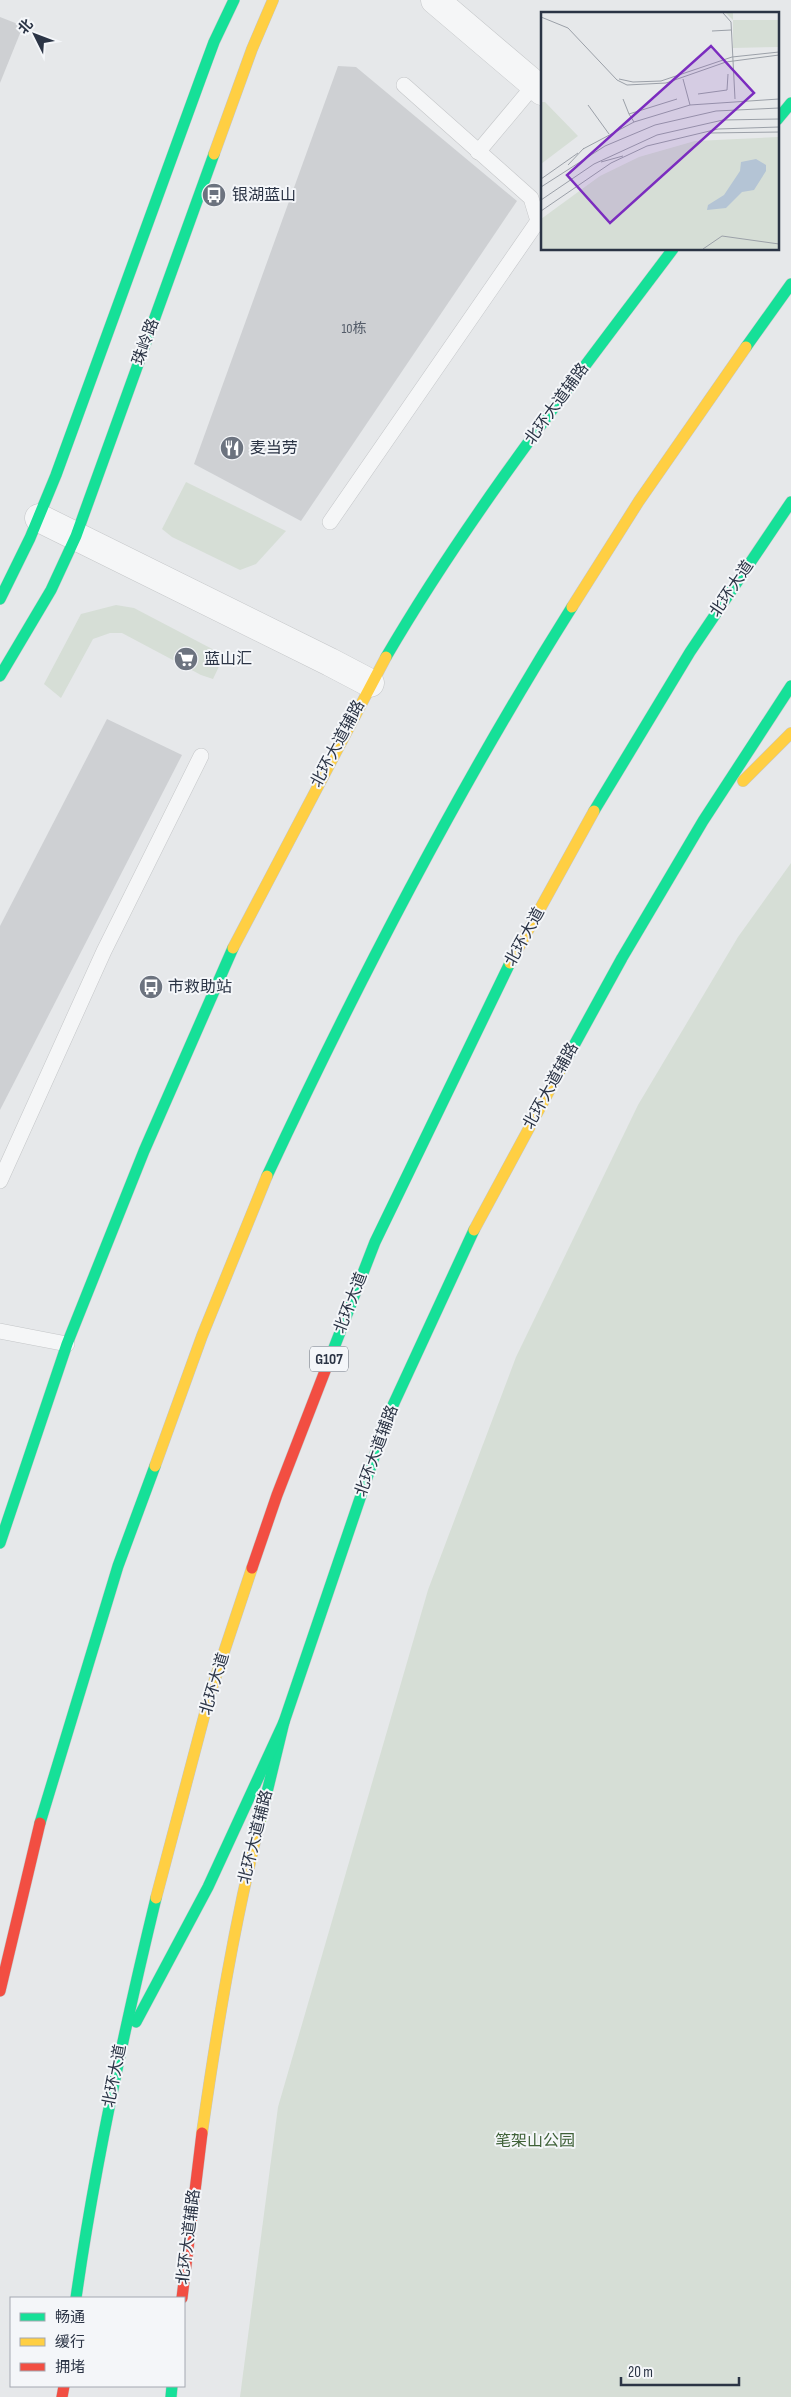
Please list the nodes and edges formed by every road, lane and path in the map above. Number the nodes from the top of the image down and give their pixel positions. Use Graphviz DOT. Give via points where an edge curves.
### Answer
graph roads {
  1 [pos="234,0"];
  2 [pos="273,0"];
  3 [pos="435,0"];
  4 [pos="404,85"];
  5 [pos="538,88"];
  6 [pos="791,103"];
  7 [pos="778,119"];
  8 [pos="478,152"];
  9 [pos="672,250"];
  10 [pos="791,284"];
  11 [pos="791,502"];
  12 [pos="39,518"];
  13 [pos="330,522"];
  14 [pos="76,536"];
  15 [pos="0,599"];
  16 [pos="0,676"];
  17 [pos="370,684"];
  18 [pos="791,686"];
  19 [pos="791,733"];
  20 [pos="201,756"];
  21 [pos="703,821"];
  22 [pos="0,1181"];
  23 [pos="0,1331"];
  24 [pos="67,1344"];
  25 [pos="0,1543"];
  26 [pos="284,1722"];
  27 [pos="0,1991"];
  28 [pos="119,2052"];
  29 [pos="76,2297"];
  30 [pos="182,2297"];
  1 -- 12 [label="main road" via="210,51"];
  2 -- 14 [label="main road, 珠岭路" via="252,49"];
  3 -- 5 [label="street"];
  4 -- 8 [label="lane"];
  5 -- 8 [label="lane"];
  6 -- 7 [label="main road"];
  8 -- 13 [label="lane" via="531,198 538,221"];
  9 -- 17 [label="main road, 北环大道辅路" via="547,416 478,514 409,617"];
  10 -- 27 [label="main road" via="644,493 530,674 430,848 340,1021 267,1176 202,1336 118,1566 44,1806"];
  11 -- 28 [label="main road, 北环大道 / G107" via="690,652 591,816 506,971 375,1242 277,1496 210,1694 161,1876"];
  12 -- 14 [label="street"];
  12 -- 15 [label="main road"];
  14 -- 16 [label="main road, 珠岭路" via="51,590"];
  14 -- 17 [label="street"];
  17 -- 24 [label="main road, 北环大道辅路" via="222,970 144,1151"];
  18 -- 21 [label="main road, 北环大道辅路"];
  19 -- 21 [label="main road"];
  20 -- 22 [label="lane" via="104,951"];
  21 -- 26 [label="main road, 北环大道辅路" via="622,958 484,1209 388,1416"];
  23 -- 24 [label="lane"];
  24 -- 25 [label="main road, 北环大道辅路"];
  26 -- 28 [label="main road" via="208,1886"];
  26 -- 30 [label="main road, 北环大道辅路" via="237,1922 214,2048"];
  28 -- 29 [label="main road, 北环大道 / G107"];
}
